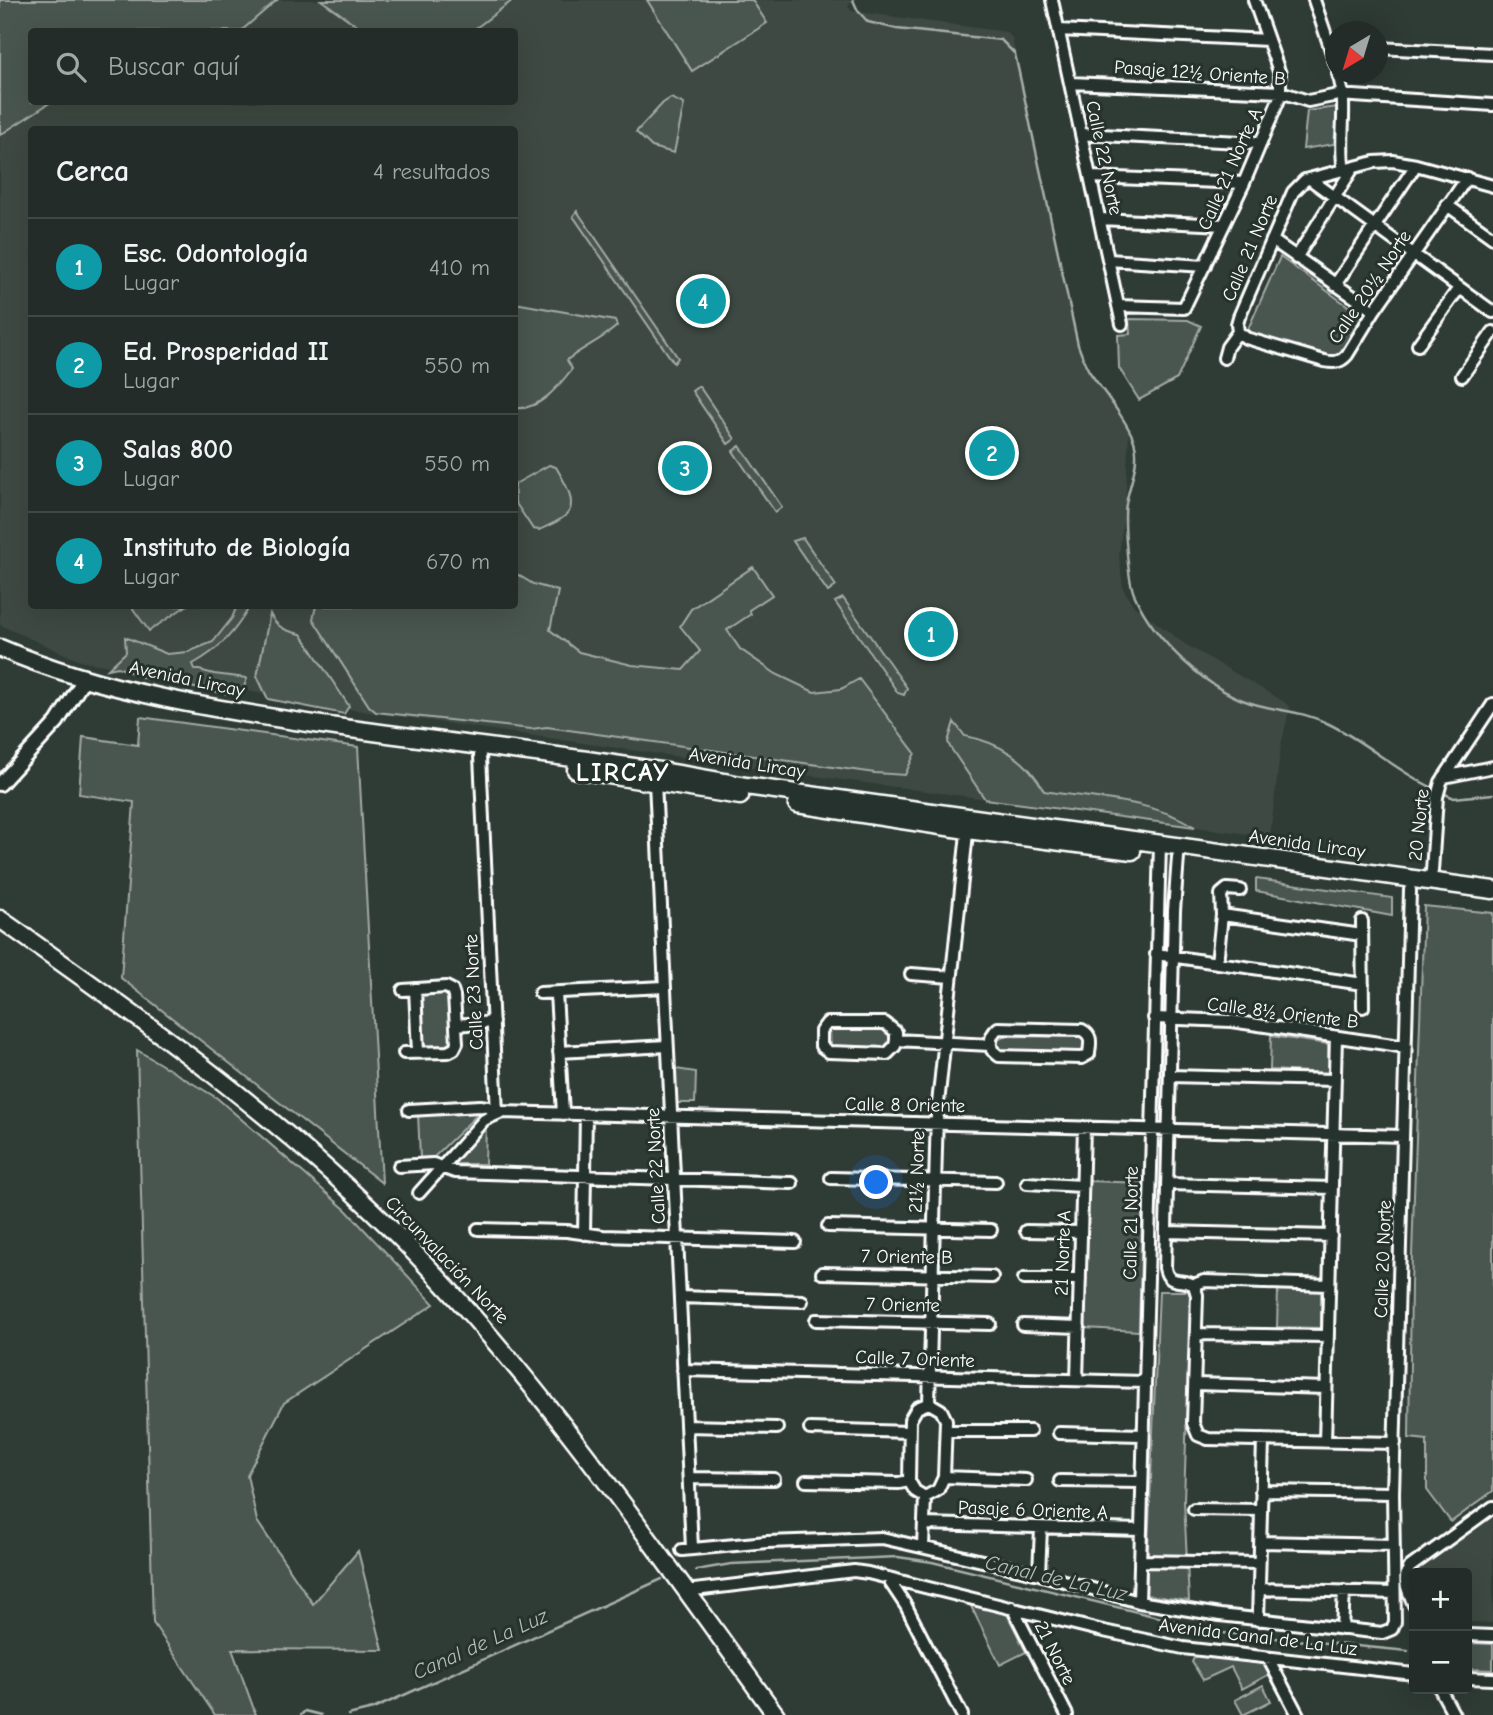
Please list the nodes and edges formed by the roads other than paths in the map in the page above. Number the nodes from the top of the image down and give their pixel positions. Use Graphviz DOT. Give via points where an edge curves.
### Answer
graph roads {
  1 [pos="1052,0"];
  2 [pos="1254,0"];
  3 [pos="1314,0"];
  4 [pos="1325,28"];
  5 [pos="1059,30"];
  6 [pos="1268,40"];
  7 [pos="1388,49"];
  8 [pos="1493,54"];
  9 [pos="1070,83"];
  10 [pos="1341,84"];
  11 [pos="1281,92"];
  12 [pos="1344,96"];
  13 [pos="1493,105"];
  14 [pos="1081,134"];
  15 [pos="1261,143"];
  16 [pos="1416,165"];
  17 [pos="1348,169"];
  18 [pos="1090,177"];
  19 [pos="1310,178"];
  20 [pos="1466,178"];
  21 [pos="1244,183"];
  22 [pos="1493,186"];
  23 [pos="1336,197"];
  24 [pos="1447,205"];
  25 [pos="1100,219"];
  26 [pos="1224,225"];
  27 [pos="1376,226"];
  28 [pos="1493,238"];
  29 [pos="1272,240"];
  30 [pos="1413,253"];
  31 [pos="1296,258"];
  32 [pos="1108,260"];
  33 [pos="1205,266"];
  34 [pos="1335,285"];
  35 [pos="1459,288"];
  36 [pos="1118,306"];
  37 [pos="1374,311"];
  38 [pos="1493,313"];
  39 [pos="1122,324"];
  40 [pos="1238,332"];
  41 [pos="1493,332"];
  42 [pos="1418,345"];
  43 [pos="1224,358"];
  44 [pos="1462,376"];
  45 [pos="0,648"];
  46 [pos="0,660"];
  47 [pos="81,684"];
  48 [pos="1492,706"];
  49 [pos="480,756"];
  50 [pos="1493,767"];
  51 [pos="657,776"];
  52 [pos="1444,777"];
  53 [pos="0,784"];
  54 [pos="968,823"];
  55 [pos="1160,850"];
  56 [pos="1178,857"];
  57 [pos="1428,881"];
  58 [pos="1240,890"];
  59 [pos="1410,890"];
  60 [pos="1493,890"];
  61 [pos="1158,892"];
  62 [pos="1175,893"];
  63 [pos="1493,901"];
  64 [pos="1222,915"];
  65 [pos="0,919"];
  66 [pos="1362,921"];
  67 [pos="1362,935"];
  68 [pos="1156,954"];
  69 [pos="1174,957"];
  70 [pos="1217,963"];
  71 [pos="911,974"];
  72 [pos="951,977"];
  73 [pos="1363,984"];
  74 [pos="665,987"];
  75 [pos="540,993"];
  76 [pos="556,993"];
  77 [pos="1363,1007"];
  78 [pos="1154,1018"];
  79 [pos="1171,1018"];
  80 [pos="493,1022"];
  81 [pos="456,1025"];
  82 [pos="1336,1037"];
  83 [pos="896,1040"];
  84 [pos="944,1043"];
  85 [pos="990,1045"];
  86 [pos="667,1046"];
  87 [pos="1406,1047"];
  88 [pos="559,1052"];
  89 [pos="404,1053"];
  90 [pos="418,1053"];
  91 [pos="1170,1076"];
  92 [pos="1335,1080"];
  93 [pos="409,1110"];
  94 [pos="497,1113"];
  95 [pos="563,1114"];
  96 [pos="586,1114"];
  97 [pos="671,1116"];
  98 [pos="936,1124"];
  99 [pos="1084,1127"];
  100 [pos="1151,1129"];
  101 [pos="1168,1130"];
  102 [pos="1333,1134"];
  103 [pos="1404,1136"];
  104 [pos="399,1166"];
  105 [pos="442,1167"];
  106 [pos="585,1175"];
  107 [pos="831,1178"];
  108 [pos="674,1179"];
  109 [pos="934,1181"];
  110 [pos="996,1182"];
  111 [pos="792,1183"];
  112 [pos="1027,1183"];
  113 [pos="1167,1184"];
  114 [pos="1082,1186"];
  115 [pos="1332,1188"];
  116 [pos="419,1193"];
  117 [pos="828,1226"];
  118 [pos="933,1228"];
  119 [pos="478,1229"];
  120 [pos="991,1230"];
  121 [pos="1026,1231"];
  122 [pos="1081,1232"];
  123 [pos="1166,1232"];
  124 [pos="584,1234"];
  125 [pos="1331,1236"];
  126 [pos="677,1238"];
  127 [pos="795,1242"];
  128 [pos="822,1273"];
  129 [pos="932,1275"];
  130 [pos="992,1277"];
  131 [pos="1024,1279"];
  132 [pos="1080,1279"];
  133 [pos="1194,1285"];
  134 [pos="1329,1285"];
  135 [pos="680,1297"];
  136 [pos="802,1301"];
  137 [pos="816,1320"];
  138 [pos="931,1323"];
  139 [pos="990,1324"];
  140 [pos="1023,1325"];
  141 [pos="1079,1326"];
  142 [pos="1196,1334"];
  143 [pos="1328,1336"];
  144 [pos="683,1370"];
  145 [pos="929,1376"];
  146 [pos="1077,1380"];
  147 [pos="1145,1382"];
  148 [pos="1195,1384"];
  149 [pos="1326,1388"];
  150 [pos="929,1403"];
  151 [pos="686,1426"];
  152 [pos="778,1428"];
  153 [pos="810,1429"];
  154 [pos="946,1431"];
  155 [pos="1030,1431"];
  156 [pos="909,1432"];
  157 [pos="1059,1433"];
  158 [pos="1143,1435"];
  159 [pos="1262,1440"];
  160 [pos="1325,1442"];
  161 [pos="1395,1443"];
  162 [pos="944,1476"];
  163 [pos="689,1478"];
  164 [pos="774,1479"];
  165 [pos="806,1480"];
  166 [pos="1026,1480"];
  167 [pos="1060,1480"];
  168 [pos="909,1481"];
  169 [pos="1142,1482"];
  170 [pos="1261,1490"];
  171 [pos="1393,1493"];
  172 [pos="925,1497"];
  173 [pos="1493,1507"];
  174 [pos="1194,1509"];
  175 [pos="1261,1510"];
  176 [pos="924,1524"];
  177 [pos="1041,1528"];
  178 [pos="1141,1531"];
  179 [pos="1259,1542"];
  180 [pos="1393,1545"];
  181 [pos="923,1546"];
  182 [pos="687,1549"];
  183 [pos="1140,1561"];
  184 [pos="1259,1563"];
  185 [pos="1409,1568"];
  186 [pos="1409,1569"];
  187 [pos="1039,1574"];
  188 [pos="888,1579"];
  189 [pos="1258,1589"];
  190 [pos="686,1591"];
  191 [pos="1344,1591"];
  192 [pos="1394,1592"];
  193 [pos="1409,1592"];
  194 [pos="1139,1602"];
  195 [pos="1012,1607"];
  196 [pos="1258,1620"];
  197 [pos="1342,1629"];
  198 [pos="1392,1629"];
  199 [pos="1472,1635"];
  200 [pos="1493,1636"];
  201 [pos="1268,1658"];
  202 [pos="1409,1673"];
  203 [pos="1472,1678"];
  204 [pos="1493,1679"];
  205 [pos="1443,1694"];
  206 [pos="776,1715"];
  207 [pos="962,1715"];
  208 [pos="1068,1715"];
  209 [pos="1298,1715"];
  210 [pos="1454,1715"];
  1 -- 5 [label="street, Calle 22 Norte"];
  2 -- 6 [label="street, Calle 21 Norte A"];
  3 -- 4 [label="street"];
  5 -- 6 [label="street"];
  5 -- 9 [label="street, Calle 22 Norte"];
  6 -- 11 [label="street, Calle 21 Norte A"];
  7 -- 8 [label="street"];
  9 -- 11 [label="street, Pasaje 12½ Oriente B"];
  9 -- 14 [label="street, Calle 22 Norte"];
  10 -- 12 [label="street"];
  11 -- 12 [label="street, Pasaje 12½ Oriente B" via="1308,101"];
  11 -- 15 [label="street, Calle 21 Norte A"];
  12 -- 13 [label="street, Pasaje 12½ Oriente B"];
  12 -- 17 [label="street" via="1340,145"];
  14 -- 15 [label="street"];
  14 -- 18 [label="street, Calle 22 Norte"];
  15 -- 21 [label="street, Calle 21 Norte A"];
  16 -- 17 [label="street" via="1374,162"];
  16 -- 20 [label="street"];
  16 -- 27 [label="street"];
  17 -- 19 [label="street"];
  17 -- 23 [label="street"];
  18 -- 21 [label="street"];
  18 -- 25 [label="street, Calle 22 Norte"];
  19 -- 23 [label="street"];
  19 -- 29 [label="street, Calle 21 Norte" via="1295,189"];
  20 -- 22 [label="street"];
  20 -- 24 [label="street, Calle 20½ Norte"];
  21 -- 26 [label="street, Calle 21 Norte A"];
  23 -- 27 [label="street"];
  23 -- 31 [label="street"];
  24 -- 28 [label="street"];
  24 -- 30 [label="street, Calle 20½ Norte"];
  25 -- 26 [label="street"];
  25 -- 32 [label="street, Calle 22 Norte"];
  26 -- 33 [label="street, Calle 21 Norte A"];
  27 -- 30 [label="street"];
  27 -- 34 [label="street"];
  29 -- 31 [label="street"];
  29 -- 40 [label="street, Calle 21 Norte" via="1237,324"];
  30 -- 35 [label="street"];
  30 -- 37 [label="street, Calle 20½ Norte"];
  31 -- 34 [label="street"];
  32 -- 33 [label="street"];
  32 -- 36 [label="street, Calle 22 Norte"];
  33 -- 36 [label="street, Calle 21 Norte A" via="1184,308"];
  34 -- 37 [label="street"];
  35 -- 38 [label="street"];
  35 -- 42 [label="street"];
  36 -- 39 [label="street, Calle 22 Norte"];
  37 -- 40 [label="street, Calle 20½ Norte" via="1347,355 1335,362"];
  40 -- 43 [label="street, Calle 21 Norte"];
  41 -- 44 [label="street"];
  45 -- 51 [label="main road, Avenida Lircay" via="71,673 218,709"];
  46 -- 47 [label="main road, Avenida Lircay"];
  47 -- 49 [label="main road, Avenida Lircay" via="223,718"];
  47 -- 53 [label="street" via="57,722"];
  48 -- 52 [label="street, 20 Norte"];
  49 -- 51 [label="main road, Avenida Lircay"];
  49 -- 80 [label="street, Calle 23 Norte"];
  50 -- 52 [label="street"];
  51 -- 54 [label="main road, Avenida Lircay"];
  51 -- 74 [label="street, Calle 22 Norte"];
  52 -- 57 [label="street, 20 Norte" via="1437,797"];
  54 -- 55 [label="main road, Avenida Lircay"];
  54 -- 72 [label="street, 21½ Norte"];
  55 -- 56 [label="main road, Avenida Lircay"];
  55 -- 57 [label="main road, Avenida Lircay"];
  55 -- 61 [label="street, Calle 21 Norte"];
  56 -- 59 [label="main road, Avenida Lircay"];
  56 -- 62 [label="street"];
  57 -- 60 [label="main road, Avenida Lircay"];
  58 -- 64 [label="street" via="1223,891"];
  59 -- 63 [label="main road, Avenida Lircay"];
  59 -- 87 [label="street, Calle 20 Norte"];
  61 -- 62 [label="street"];
  61 -- 68 [label="street, Calle 21 Norte"];
  62 -- 69 [label="street"];
  64 -- 67 [label="street"];
  64 -- 70 [label="street"];
  65 -- 190 [label="main road, Circunvalación Norte" via="224,1082 381,1219 534,1387"];
  66 -- 67 [label="street"];
  67 -- 73 [label="street"];
  68 -- 69 [label="street"];
  68 -- 78 [label="street, Calle 21 Norte"];
  69 -- 70 [label="street"];
  69 -- 79 [label="street"];
  70 -- 73 [label="street"];
  71 -- 72 [label="street"];
  72 -- 84 [label="street, 21½ Norte"];
  73 -- 77 [label="street"];
  74 -- 76 [label="street"];
  74 -- 86 [label="street, Calle 22 Norte"];
  75 -- 76 [label="street"];
  76 -- 88 [label="street"];
  78 -- 79 [label="street, Calle 8½ Oriente B"];
  78 -- 100 [label="street, Calle 21 Norte"];
  79 -- 82 [label="street, Calle 8½ Oriente B" via="1231,1021"];
  79 -- 91 [label="street"];
  80 -- 81 [label="street"];
  80 -- 94 [label="street, Calle 23 Norte"];
  81 -- 90 [label="street" via="454,1049"];
  81 -- 90 [label="street" via="452,990 409,989"];
  82 -- 87 [label="street, Calle 8½ Oriente B"];
  82 -- 92 [label="street"];
  83 -- 83 [label="street" via="887,1054 829,1052 821,1046 821,1031 827,1023 885,1023 896,1032"];
  83 -- 84 [label="street"];
  84 -- 85 [label="street"];
  84 -- 98 [label="street, 21½ Norte"];
  85 -- 85 [label="street" via="999,1056 1082,1058 1088,1054 1091,1039 1083,1030 998,1028"];
  86 -- 88 [label="street"];
  86 -- 97 [label="street, Calle 22 Norte"];
  87 -- 103 [label="street, Calle 20 Norte"];
  88 -- 95 [label="street"];
  89 -- 90 [label="street"];
  91 -- 92 [label="street"];
  91 -- 101 [label="street"];
  92 -- 102 [label="street"];
  93 -- 94 [label="street, Calle 8 Oriente" via="480,1106"];
  94 -- 95 [label="street, Calle 8 Oriente"];
  94 -- 105 [label="street" via="484,1120"];
  95 -- 96 [label="street, Calle 8 Oriente"];
  96 -- 97 [label="street, Calle 8 Oriente"];
  96 -- 106 [label="street"];
  97 -- 98 [label="street, Calle 8 Oriente"];
  97 -- 108 [label="street, Calle 22 Norte"];
  98 -- 99 [label="street, Calle 8 Oriente"];
  98 -- 109 [label="street, 21½ Norte"];
  99 -- 100 [label="street, Calle 8 Oriente"];
  99 -- 114 [label="street, 21 Norte A"];
  100 -- 101 [label="street, Calle 8 Oriente"];
  100 -- 147 [label="street, Calle 21 Norte"];
  101 -- 102 [label="street, Calle 8 Oriente"];
  101 -- 113 [label="street"];
  102 -- 103 [label="street, Calle 8 Oriente"];
  102 -- 115 [label="street"];
  103 -- 161 [label="street, Calle 20 Norte"];
  104 -- 105 [label="street"];
  105 -- 106 [label="street" via="455,1172"];
  105 -- 116 [label="street"];
  106 -- 108 [label="street"];
  106 -- 124 [label="street"];
  107 -- 109 [label="street"];
  108 -- 111 [label="street"];
  108 -- 126 [label="street, Calle 22 Norte"];
  109 -- 110 [label="street"];
  109 -- 118 [label="street, 21½ Norte"];
  112 -- 114 [label="street"];
  113 -- 115 [label="street"];
  113 -- 123 [label="street"];
  114 -- 122 [label="street, 21 Norte A"];
  115 -- 125 [label="street"];
  117 -- 118 [label="street"];
  118 -- 120 [label="street"];
  118 -- 129 [label="street, 21½ Norte"];
  119 -- 124 [label="street"];
  121 -- 122 [label="street"];
  122 -- 132 [label="street, 21 Norte A"];
  123 -- 125 [label="street"];
  123 -- 133 [label="street" via="1169,1278"];
  124 -- 126 [label="street"];
  125 -- 134 [label="street"];
  126 -- 127 [label="street"];
  126 -- 135 [label="street, Calle 22 Norte"];
  128 -- 129 [label="street, 7 Oriente B"];
  129 -- 130 [label="street, 7 Oriente B"];
  129 -- 138 [label="street, 21½ Norte"];
  131 -- 132 [label="street"];
  132 -- 141 [label="street, 21 Norte A"];
  133 -- 134 [label="street"];
  133 -- 142 [label="street"];
  134 -- 143 [label="street"];
  135 -- 136 [label="street"];
  135 -- 144 [label="street, Calle 22 Norte"];
  137 -- 138 [label="street, 7 Oriente"];
  138 -- 139 [label="street, 7 Oriente"];
  138 -- 145 [label="street, 21½ Norte"];
  140 -- 141 [label="street"];
  141 -- 146 [label="street, 21 Norte A"];
  142 -- 143 [label="street"];
  142 -- 148 [label="street"];
  143 -- 149 [label="street"];
  144 -- 145 [label="street, Calle 7 Oriente"];
  144 -- 151 [label="street, Calle 22 Norte"];
  145 -- 146 [label="street, Calle 7 Oriente"];
  145 -- 150 [label="street, 21½ Norte"];
  146 -- 147 [label="street, Calle 7 Oriente"];
  147 -- 158 [label="street, Calle 21 Norte"];
  148 -- 149 [label="street"];
  148 -- 159 [label="street" via="1198,1435"];
  149 -- 160 [label="street"];
  150 -- 154 [label="street" via="943,1413"];
  150 -- 156 [label="street" via="914,1411"];
  151 -- 152 [label="street"];
  151 -- 163 [label="street, Calle 22 Norte"];
  153 -- 156 [label="street"];
  154 -- 155 [label="street"];
  154 -- 162 [label="street"];
  156 -- 168 [label="street"];
  157 -- 158 [label="street"];
  158 -- 169 [label="street, Calle 21 Norte"];
  159 -- 160 [label="street"];
  159 -- 170 [label="street"];
  160 -- 161 [label="street"];
  161 -- 171 [label="street, Calle 20 Norte"];
  162 -- 166 [label="street"];
  162 -- 172 [label="street" via="939,1490"];
  163 -- 164 [label="street"];
  163 -- 182 [label="street, Calle 22 Norte"];
  165 -- 168 [label="street"];
  167 -- 169 [label="street"];
  168 -- 172 [label="street"];
  169 -- 178 [label="street, Calle 21 Norte"];
  170 -- 171 [label="street"];
  170 -- 175 [label="street"];
  171 -- 180 [label="street, Calle 20 Norte"];
  172 -- 176 [label="street"];
  173 -- 185 [label="street"];
  174 -- 175 [label="street"];
  175 -- 179 [label="street"];
  176 -- 177 [label="street, Pasaje 6 Oriente A"];
  176 -- 181 [label="street"];
  177 -- 178 [label="street, Pasaje 6 Oriente A"];
  177 -- 187 [label="street"];
  178 -- 183 [label="street, Calle 21 Norte"];
  179 -- 180 [label="street"];
  179 -- 184 [label="street"];
  180 -- 192 [label="street, Calle 20 Norte"];
  181 -- 182 [label="street, Avenida Canal de La Luz" via="870,1537"];
  181 -- 187 [label="street, Avenida Canal de La Luz"];
  183 -- 184 [label="street"];
  183 -- 194 [label="street, Calle 21 Norte"];
  184 -- 189 [label="street"];
  186 -- 193 [label="street"];
  187 -- 194 [label="street, Avenida Canal de La Luz"];
  188 -- 190 [label="street, Avenida Canal de La Luz" via="853,1572"];
  188 -- 195 [label="street, Avenida Canal de La Luz"];
  188 -- 207 [label="street"];
  189 -- 191 [label="street"];
  189 -- 196 [label="street"];
  190 -- 206 [label="main road, Circunvalación Norte"];
  191 -- 192 [label="street"];
  191 -- 197 [label="street"];
  192 -- 198 [label="street, Calle 20 Norte"];
  194 -- 196 [label="street, Avenida Canal de La Luz"];
  195 -- 201 [label="street, Avenida Canal de La Luz" via="1183,1648"];
  195 -- 208 [label="street, 21 Norte"];
  196 -- 197 [label="street, Avenida Canal de La Luz"];
  197 -- 198 [label="street, Avenida Canal de La Luz" via="1382,1633"];
  199 -- 200 [label="street"];
  201 -- 202 [label="street, Avenida Canal de La Luz"];
  201 -- 209 [label="street"];
  203 -- 204 [label="street"];
  205 -- 210 [label="street"];
}
